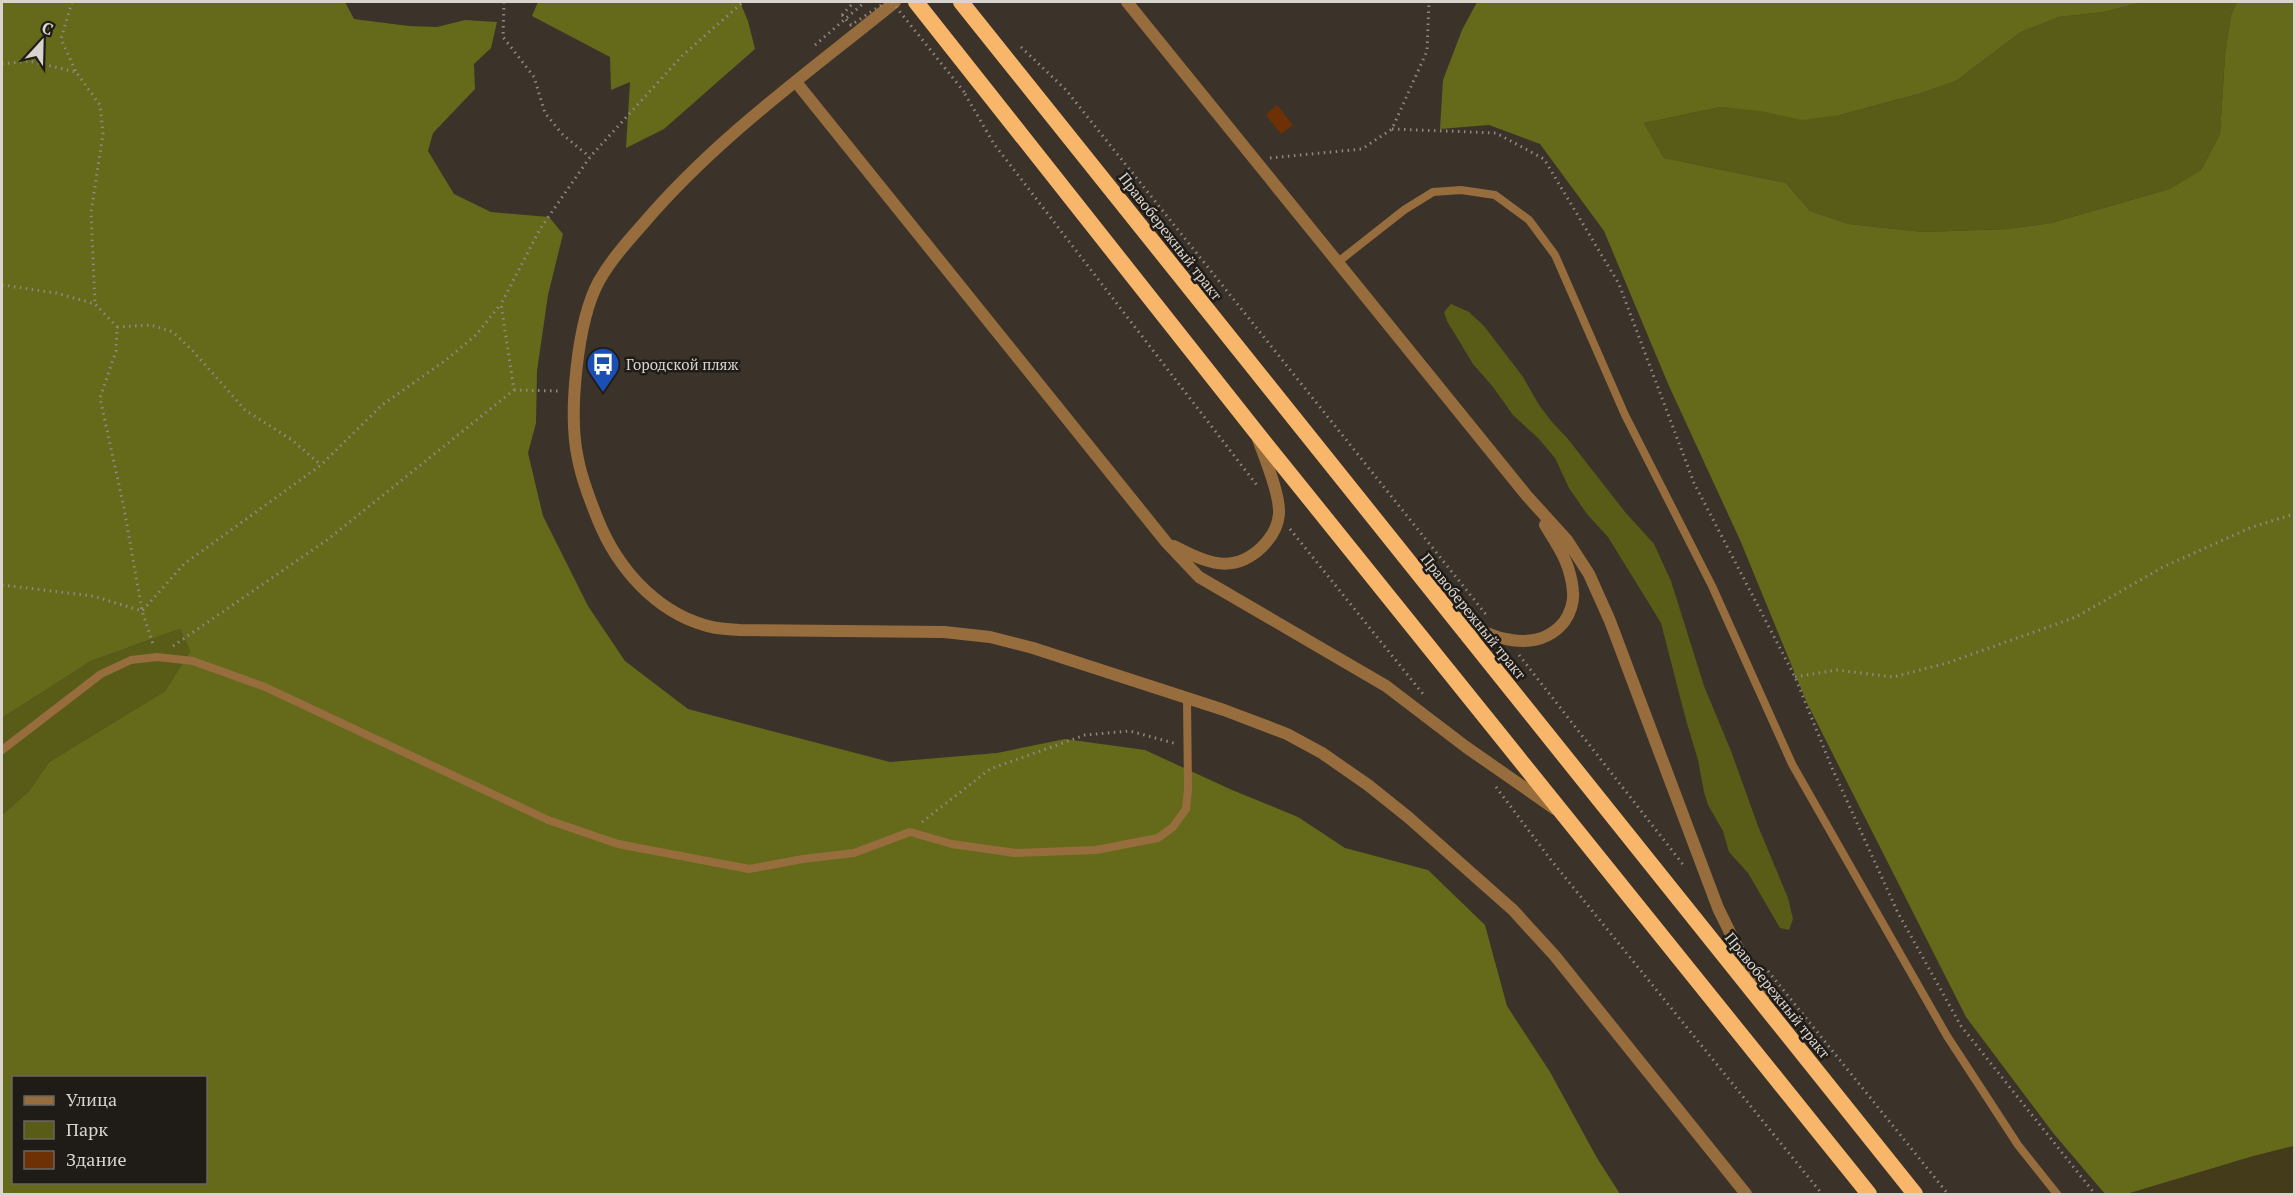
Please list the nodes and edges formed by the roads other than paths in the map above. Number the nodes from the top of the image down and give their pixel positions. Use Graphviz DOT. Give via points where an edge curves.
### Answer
graph roads {
  1 [pos="893,2"];
  2 [pos="916,2"];
  3 [pos="961,2"];
  4 [pos="1127,2"];
  5 [pos="796,82"];
  6 [pos="1338,261"];
  7 [pos="1256,432"];
  8 [pos="1527,496"];
  9 [pos="1166,543"];
  10 [pos="1443,606"];
  11 [pos="1187,699"];
  12 [pos="2,750"];
  13 [pos="1562,814"];
  14 [pos="1787,1036"];
  15 [pos="1746,1194"];
  16 [pos="1869,1194"];
  17 [pos="1915,1194"];
  18 [pos="2057,1194"];
  1 -- 5 [label="street"];
  2 -- 7 [label="highway"];
  3 -- 10 [label="highway, Правобережный тракт"];
  4 -- 6 [label="street"];
  5 -- 9 [label="street"];
  5 -- 11 [label="street" via="724,140 662,201 616,256 585,314 574,392 577,458 589,498 617,557 658,602 681,617 706,626 740,630 944,632 990,637"];
  6 -- 8 [label="street"];
  6 -- 18 [label="lane" via="1433,192 1461,190 1495,195 1529,220 1555,255 1625,415 1712,586 1792,764 1947,1036 2018,1145"];
  7 -- 9 [label="street" via="1279,514 1272,538 1250,558 1226,565 1200,559"];
  7 -- 13 [label="highway"];
  8 -- 10 [label="street" via="1568,562 1574,594 1569,615 1556,632 1535,640 1507,640 1476,630"];
  8 -- 14 [label="street" via="1567,540 1589,574 1718,908"];
  9 -- 13 [label="street" via="1198,577 1386,686"];
  10 -- 14 [label="highway, Правобережный тракт"];
  11 -- 12 [label="lane" via="1186,809 1173,827 1158,838 1096,850 1016,853 952,844 910,832 854,853 749,869 618,844 548,820 265,687 193,661 157,657 131,660 101,674"];
  11 -- 15 [label="street" via="1287,734 1322,753 1408,817 1505,902 1555,956"];
  13 -- 16 [label="highway"];
  14 -- 17 [label="highway, Правобережный тракт"];
}
